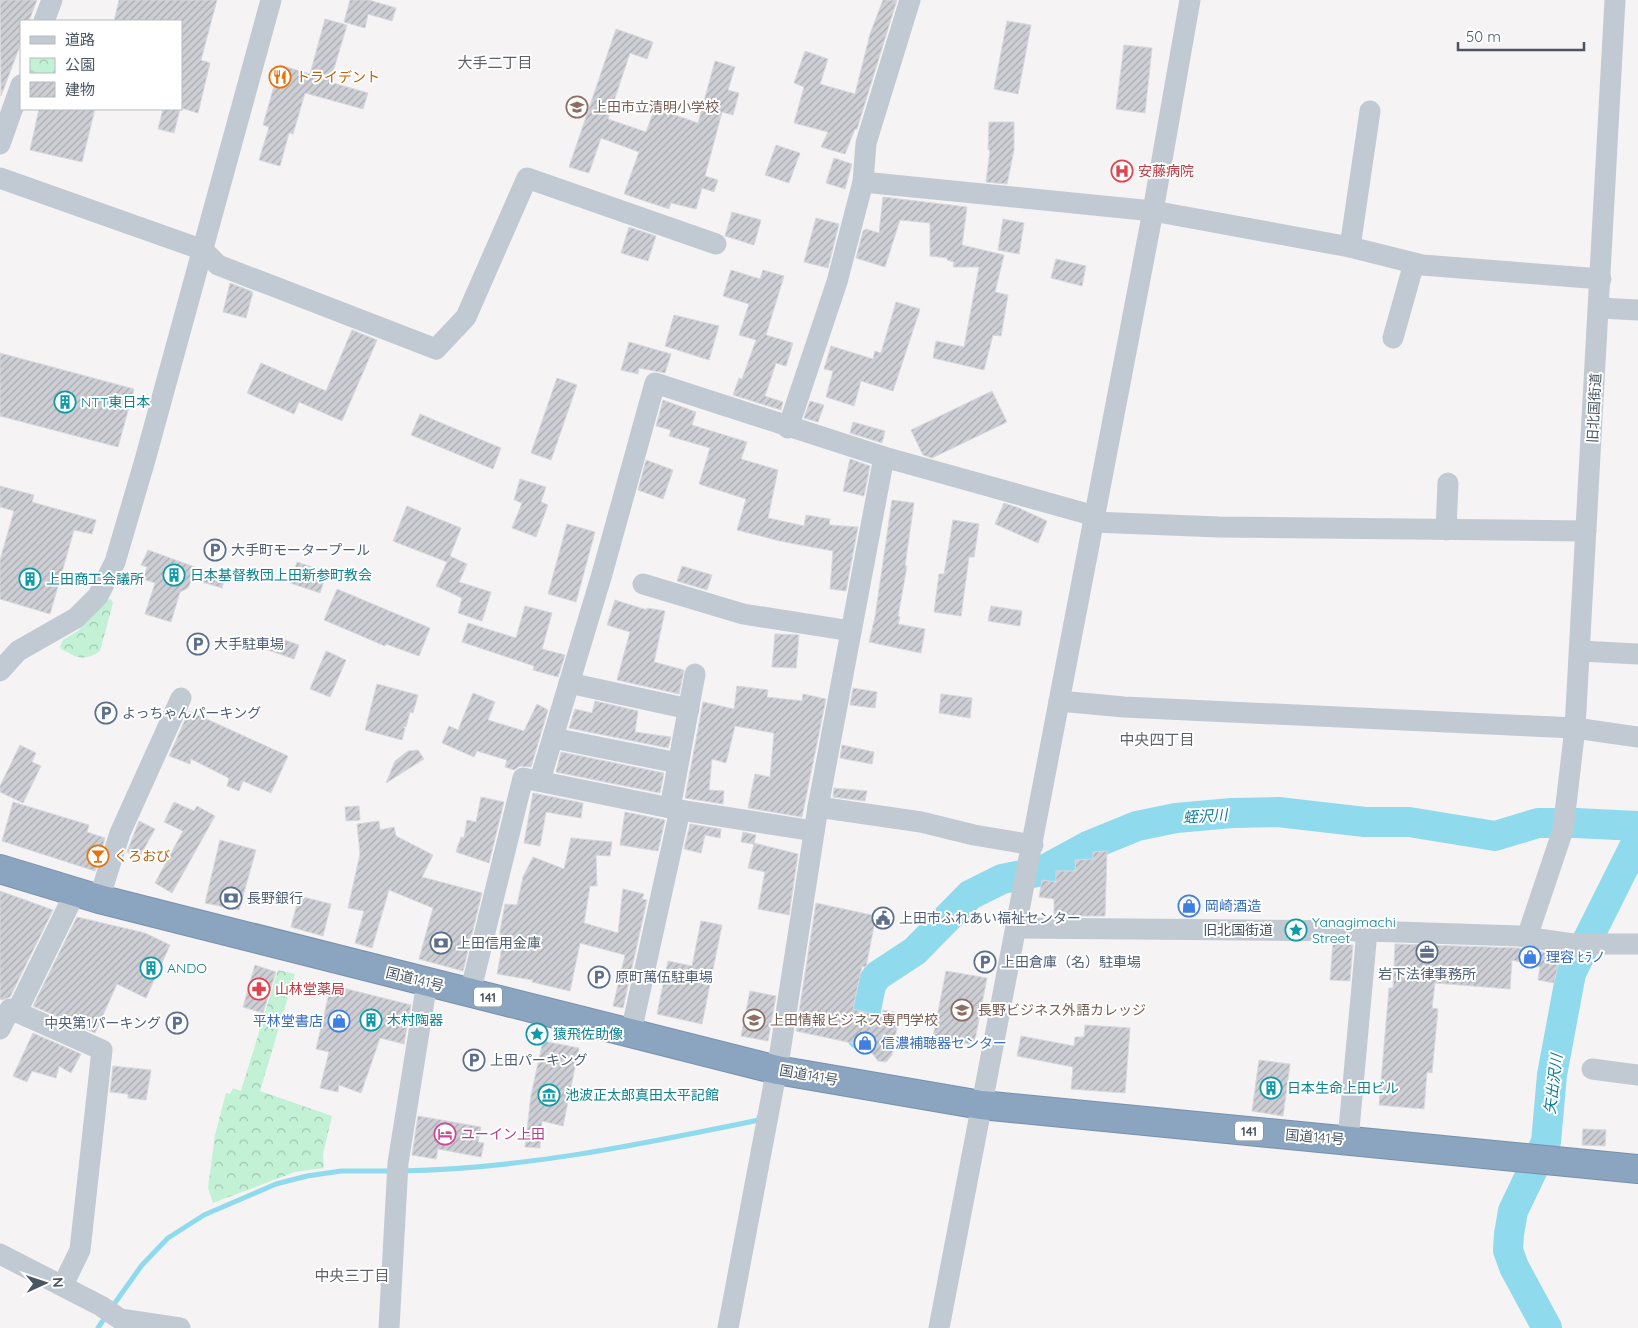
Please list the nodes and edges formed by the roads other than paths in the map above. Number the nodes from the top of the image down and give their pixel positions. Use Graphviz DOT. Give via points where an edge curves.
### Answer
graph roads {
  1 [pos="52,0"];
  2 [pos="271,0"];
  3 [pos="910,0"];
  4 [pos="1190,0"];
  5 [pos="1615,0"];
  6 [pos="44,20"];
  7 [pos="20,88"];
  8 [pos="1370,111"];
  9 [pos="0,144"];
  10 [pos="0,178"];
  11 [pos="863,182"];
  12 [pos="1153,212"];
  13 [pos="716,244"];
  14 [pos="1350,247"];
  15 [pos="202,250"];
  16 [pos="1414,263"];
  17 [pos="1601,279"];
  18 [pos="1600,308"];
  19 [pos="1638,310"];
  20 [pos="1393,338"];
  21 [pos="788,428"];
  22 [pos="884,457"];
  23 [pos="1448,483"];
  24 [pos="1094,519"];
  25 [pos="1446,530"];
  26 [pos="1586,532"];
  27 [pos="643,584"];
  28 [pos="851,631"];
  29 [pos="1580,651"];
  30 [pos="1638,654"];
  31 [pos="0,671"];
  32 [pos="695,674"];
  33 [pos="569,683"];
  34 [pos="181,698"];
  35 [pos="1059,701"];
  36 [pos="689,709"];
  37 [pos="1575,728"];
  38 [pos="1638,736"];
  39 [pos="552,738"];
  40 [pos="678,764"];
  41 [pos="531,779"];
  42 [pos="818,807"];
  43 [pos="675,809"];
  44 [pos="814,831"];
  45 [pos="1029,863"];
  46 [pos="0,869"];
  47 [pos="87,896"];
  48 [pos="1017,928"];
  49 [pos="1367,931"];
  50 [pos="1527,937"];
  51 [pos="1638,944"];
  52 [pos="427,982"];
  53 [pos="470,992"];
  54 [pos="17,1011"];
  55 [pos="0,1029"];
  56 [pos="631,1032"];
  57 [pos="1592,1069"];
  58 [pos="1638,1075"];
  59 [pos="775,1080"];
  60 [pos="981,1106"];
  61 [pos="1348,1140"];
  62 [pos="1638,1169"];
  63 [pos="0,1254"];
  64 [pos="61,1284"];
  65 [pos="113,1318"];
  66 [pos="180,1328"];
  67 [pos="390,1328"];
  68 [pos="728,1328"];
  69 [pos="939,1328"];
  1 -- 6 [label="street"];
  2 -- 15 [label="street"];
  3 -- 11 [label="street" via="866,143"];
  4 -- 12 [label="street"];
  5 -- 17 [label="street, 旧北国街道"];
  7 -- 9 [label="street"];
  8 -- 14 [label="street"];
  10 -- 15 [label="street"];
  11 -- 12 [label="street"];
  11 -- 21 [label="street" via="837,282"];
  12 -- 14 [label="street"];
  12 -- 24 [label="street"];
  13 -- 15 [label="street" via="527,178 466,317 436,349 218,265"];
  14 -- 16 [label="street"];
  15 -- 31 [label="street" via="115,562 98,596 76,618 18,651"];
  16 -- 17 [label="street"];
  16 -- 20 [label="street"];
  17 -- 18 [label="street, 旧北国街道"];
  18 -- 19 [label="street"];
  18 -- 26 [label="street, 旧北国街道"];
  21 -- 22 [label="street"];
  21 -- 33 [label="street" via="655,383"];
  22 -- 24 [label="street"];
  22 -- 28 [label="street"];
  23 -- 25 [label="street"];
  24 -- 25 [label="street" via="1219,527"];
  24 -- 35 [label="street"];
  25 -- 26 [label="street"];
  26 -- 29 [label="street, 旧北国街道"];
  27 -- 28 [label="street" via="743,614"];
  28 -- 42 [label="street"];
  29 -- 30 [label="street"];
  29 -- 37 [label="street, 旧北国街道"];
  32 -- 36 [label="street"];
  33 -- 36 [label="street"];
  33 -- 39 [label="street"];
  34 -- 47 [label="street" via="120,833"];
  35 -- 37 [label="street" via="1124,707"];
  35 -- 45 [label="street"];
  36 -- 40 [label="street"];
  37 -- 38 [label="street"];
  37 -- 50 [label="street, 旧北国街道" via="1564,823"];
  39 -- 40 [label="street"];
  39 -- 41 [label="street"];
  40 -- 43 [label="street"];
  41 -- 43 [label="street"];
  41 -- 53 [label="street"];
  42 -- 44 [label="street"];
  42 -- 45 [label="street" via="921,822 974,835"];
  43 -- 44 [label="street"];
  43 -- 56 [label="street"];
  44 -- 59 [label="street"];
  45 -- 48 [label="street"];
  46 -- 47 [label="highway, 国道141号 / 141"];
  47 -- 52 [label="highway, 国道141号 / 141"];
  47 -- 54 [label="street"];
  48 -- 49 [label="street, 旧北国街道"];
  48 -- 60 [label="street"];
  49 -- 50 [label="street, 旧北国街道"];
  49 -- 61 [label="street"];
  50 -- 51 [label="street" via="1573,944"];
  52 -- 53 [label="highway, 国道141号 / 141"];
  52 -- 67 [label="street" via="397,1172"];
  53 -- 56 [label="highway, 国道141号 / 141"];
  54 -- 55 [label="street" via="10,1009"];
  54 -- 64 [label="street" via="102,1050 80,1250"];
  56 -- 59 [label="highway, 国道141号 / 141"];
  57 -- 58 [label="street"];
  59 -- 60 [label="highway, 国道141号 / 141"];
  59 -- 68 [label="street"];
  60 -- 61 [label="highway, 国道141号 / 141"];
  60 -- 69 [label="street"];
  61 -- 62 [label="highway, 国道141号 / 141"];
  63 -- 64 [label="street"];
  64 -- 65 [label="street"];
  65 -- 66 [label="street"];
}
